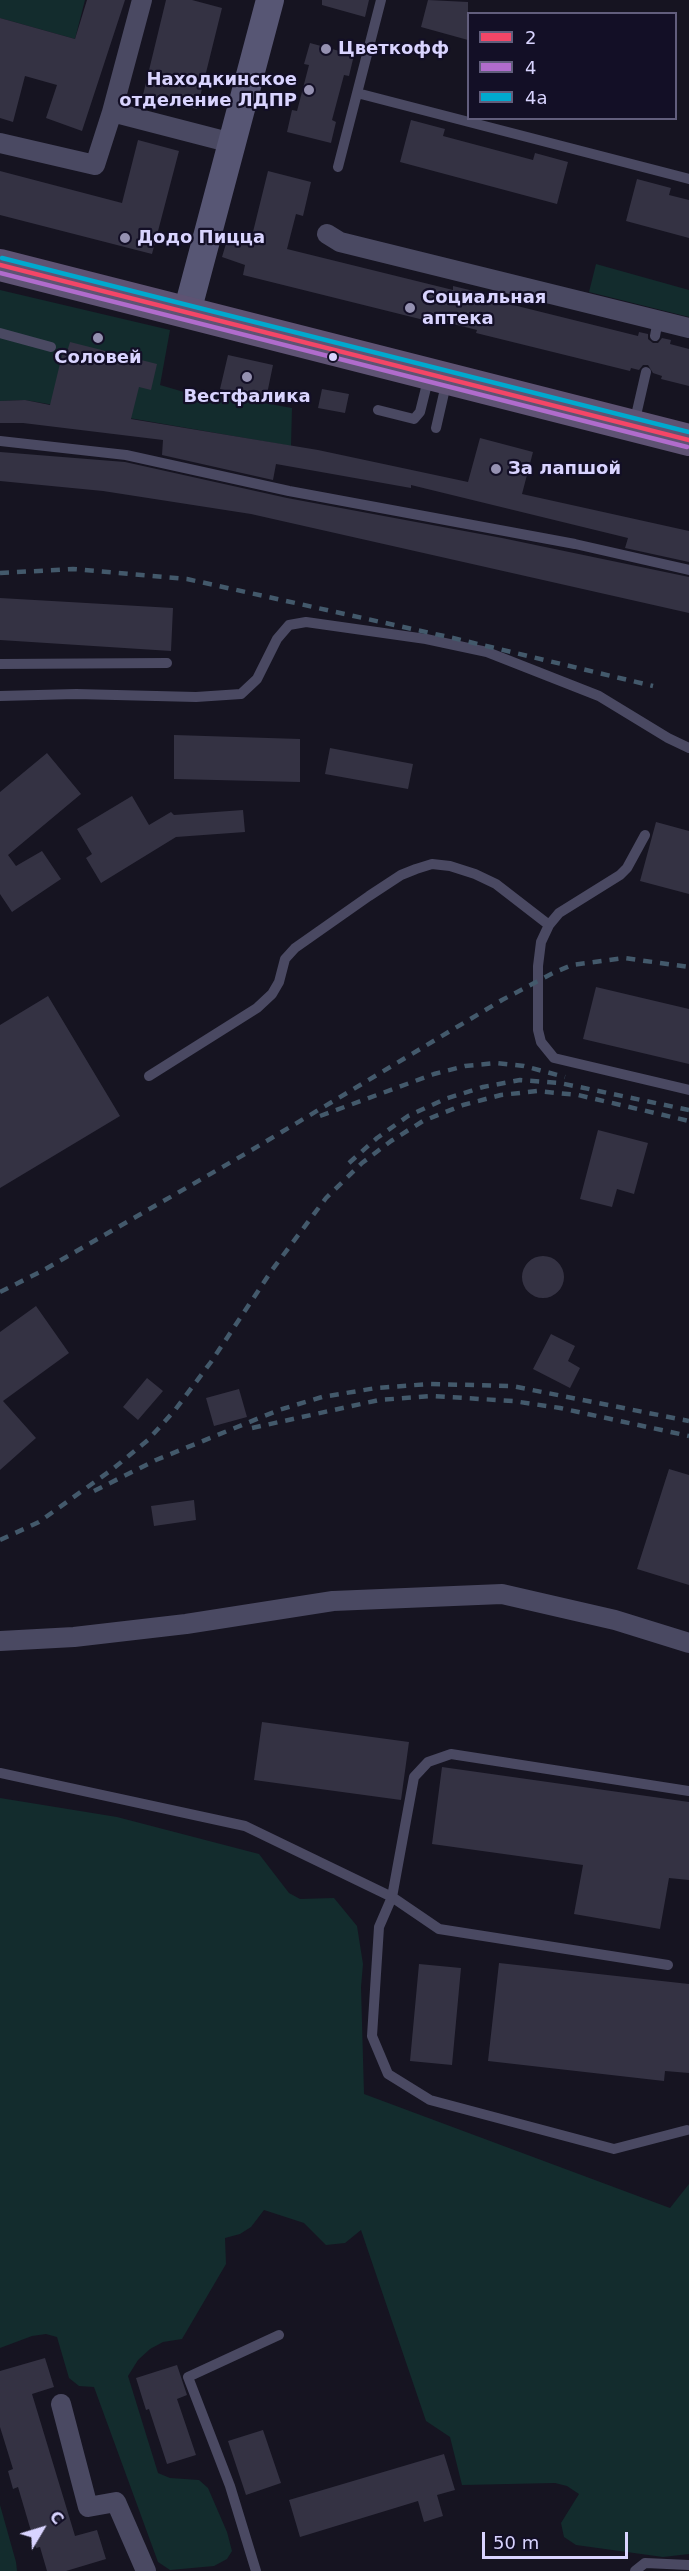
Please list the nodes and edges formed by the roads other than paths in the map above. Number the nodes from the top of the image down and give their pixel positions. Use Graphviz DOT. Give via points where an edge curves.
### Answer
graph roads {
  1 [pos="142,0"];
  2 [pos="270,0"];
  3 [pos="381,0"];
  4 [pos="357,93"];
  5 [pos="112,112"];
  6 [pos="0,143"];
  7 [pos="232,143"];
  8 [pos="338,167"];
  9 [pos="689,179"];
  10 [pos="327,234"];
  11 [pos="0,265"];
  12 [pos="187,312"];
  13 [pos="689,328"];
  14 [pos="0,333"];
  15 [pos="51,347"];
  16 [pos="646,372"];
  17 [pos="438,378"];
  18 [pos="378,410"];
  19 [pos="633,426"];
  20 [pos="436,428"];
  21 [pos="689,440"];
  22 [pos="0,441"];
  23 [pos="689,570"];
  24 [pos="167,663"];
  25 [pos="0,664"];
  26 [pos="0,696"];
  27 [pos="689,748"];
  28 [pos="645,835"];
  29 [pos="549,925"];
  30 [pos="149,1076"];
  31 [pos="689,1090"];
  32 [pos="0,1641"];
  33 [pos="689,1643"];
  34 [pos="0,1773"];
  35 [pos="689,1791"];
  36 [pos="392,1897"];
  37 [pos="668,1965"];
  38 [pos="687,2130"];
  39 [pos="279,2335"];
  40 [pos="62,2404"];
  41 [pos="689,2565"];
  42 [pos="146,2571"];
  43 [pos="256,2571"];
  44 [pos="635,2571"];
  1 -- 5 [label="street"];
  2 -- 7 [label="street"];
  3 -- 4 [label="lane"];
  4 -- 8 [label="lane"];
  4 -- 9 [label="lane"];
  5 -- 6 [label="street" via="95,165"];
  5 -- 7 [label="street"];
  7 -- 12 [label="street"];
  10 -- 13 [label="street" via="340,242 657,328"];
  11 -- 12 [label="main road"];
  12 -- 17 [label="main road"];
  14 -- 15 [label="lane"];
  16 -- 19 [label="lane"];
  17 -- 18 [label="lane" via="414,419"];
  17 -- 19 [label="main road"];
  17 -- 20 [label="lane"];
  19 -- 21 [label="main road"];
  22 -- 23 [label="lane" via="126,455"];
  24 -- 25 [label="lane"];
  26 -- 27 [label="lane" via="241,694 257,679 290,625 306,622 488,652 599,696"];
  28 -- 29 [label="lane" via="620,875 559,913"];
  29 -- 30 [label="lane" via="496,884 475,874 432,864 416,869 401,875 295,948 285,959 272,994 257,1008"];
  29 -- 31 [label="lane" via="541,942 538,966 538,1021 541,1042 554,1058"];
  32 -- 33 [label="street" via="186,1624 333,1601 502,1594 615,1620"];
  34 -- 36 [label="lane" via="245,1826"];
  35 -- 36 [label="lane" via="451,1754 428,1762 414,1777"];
  36 -- 37 [label="lane" via="439,1929"];
  36 -- 38 [label="lane" via="379,1927 372,2036 388,2074 430,2100 614,2149"];
  39 -- 43 [label="lane" via="188,2377 230,2486"];
  40 -- 42 [label="street" via="88,2507 116,2502"];
  41 -- 44 [label="lane" via="645,2563"];
}
